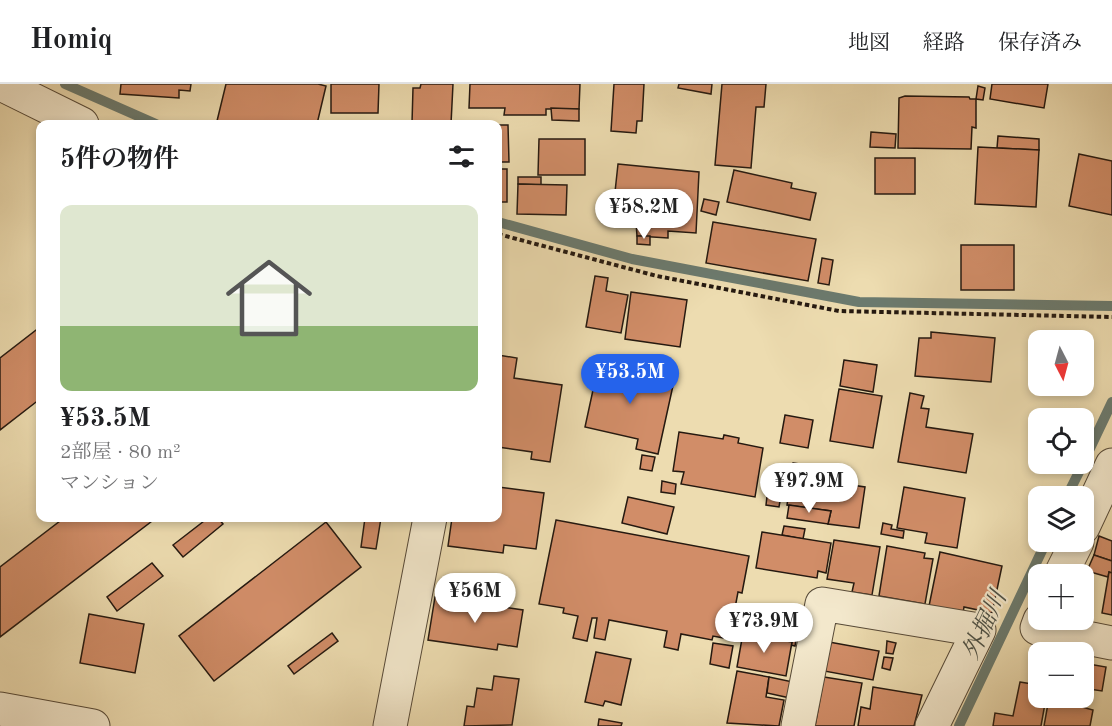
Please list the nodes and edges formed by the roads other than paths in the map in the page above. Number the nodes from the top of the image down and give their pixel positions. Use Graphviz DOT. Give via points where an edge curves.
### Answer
graph roads {
  1 [pos="1,84"];
  2 [pos="74,120"];
  3 [pos="1112,465"];
  4 [pos="1094,504"];
  5 [pos="429,522"];
  6 [pos="1046,630"];
  7 [pos="1112,643"];
  8 [pos="0,708"];
  9 [pos="93,726"];
  10 [pos="390,726"];
  11 [pos="798,726"];
  12 [pos="932,726"];
  1 -- 2 [label="street"];
  3 -- 4 [label="street"];
  5 -- 10 [label="street"];
  6 -- 7 [label="street"];
  8 -- 9 [label="street"];
  11 -- 12 [label="street" via="822,604 979,630"];
}
